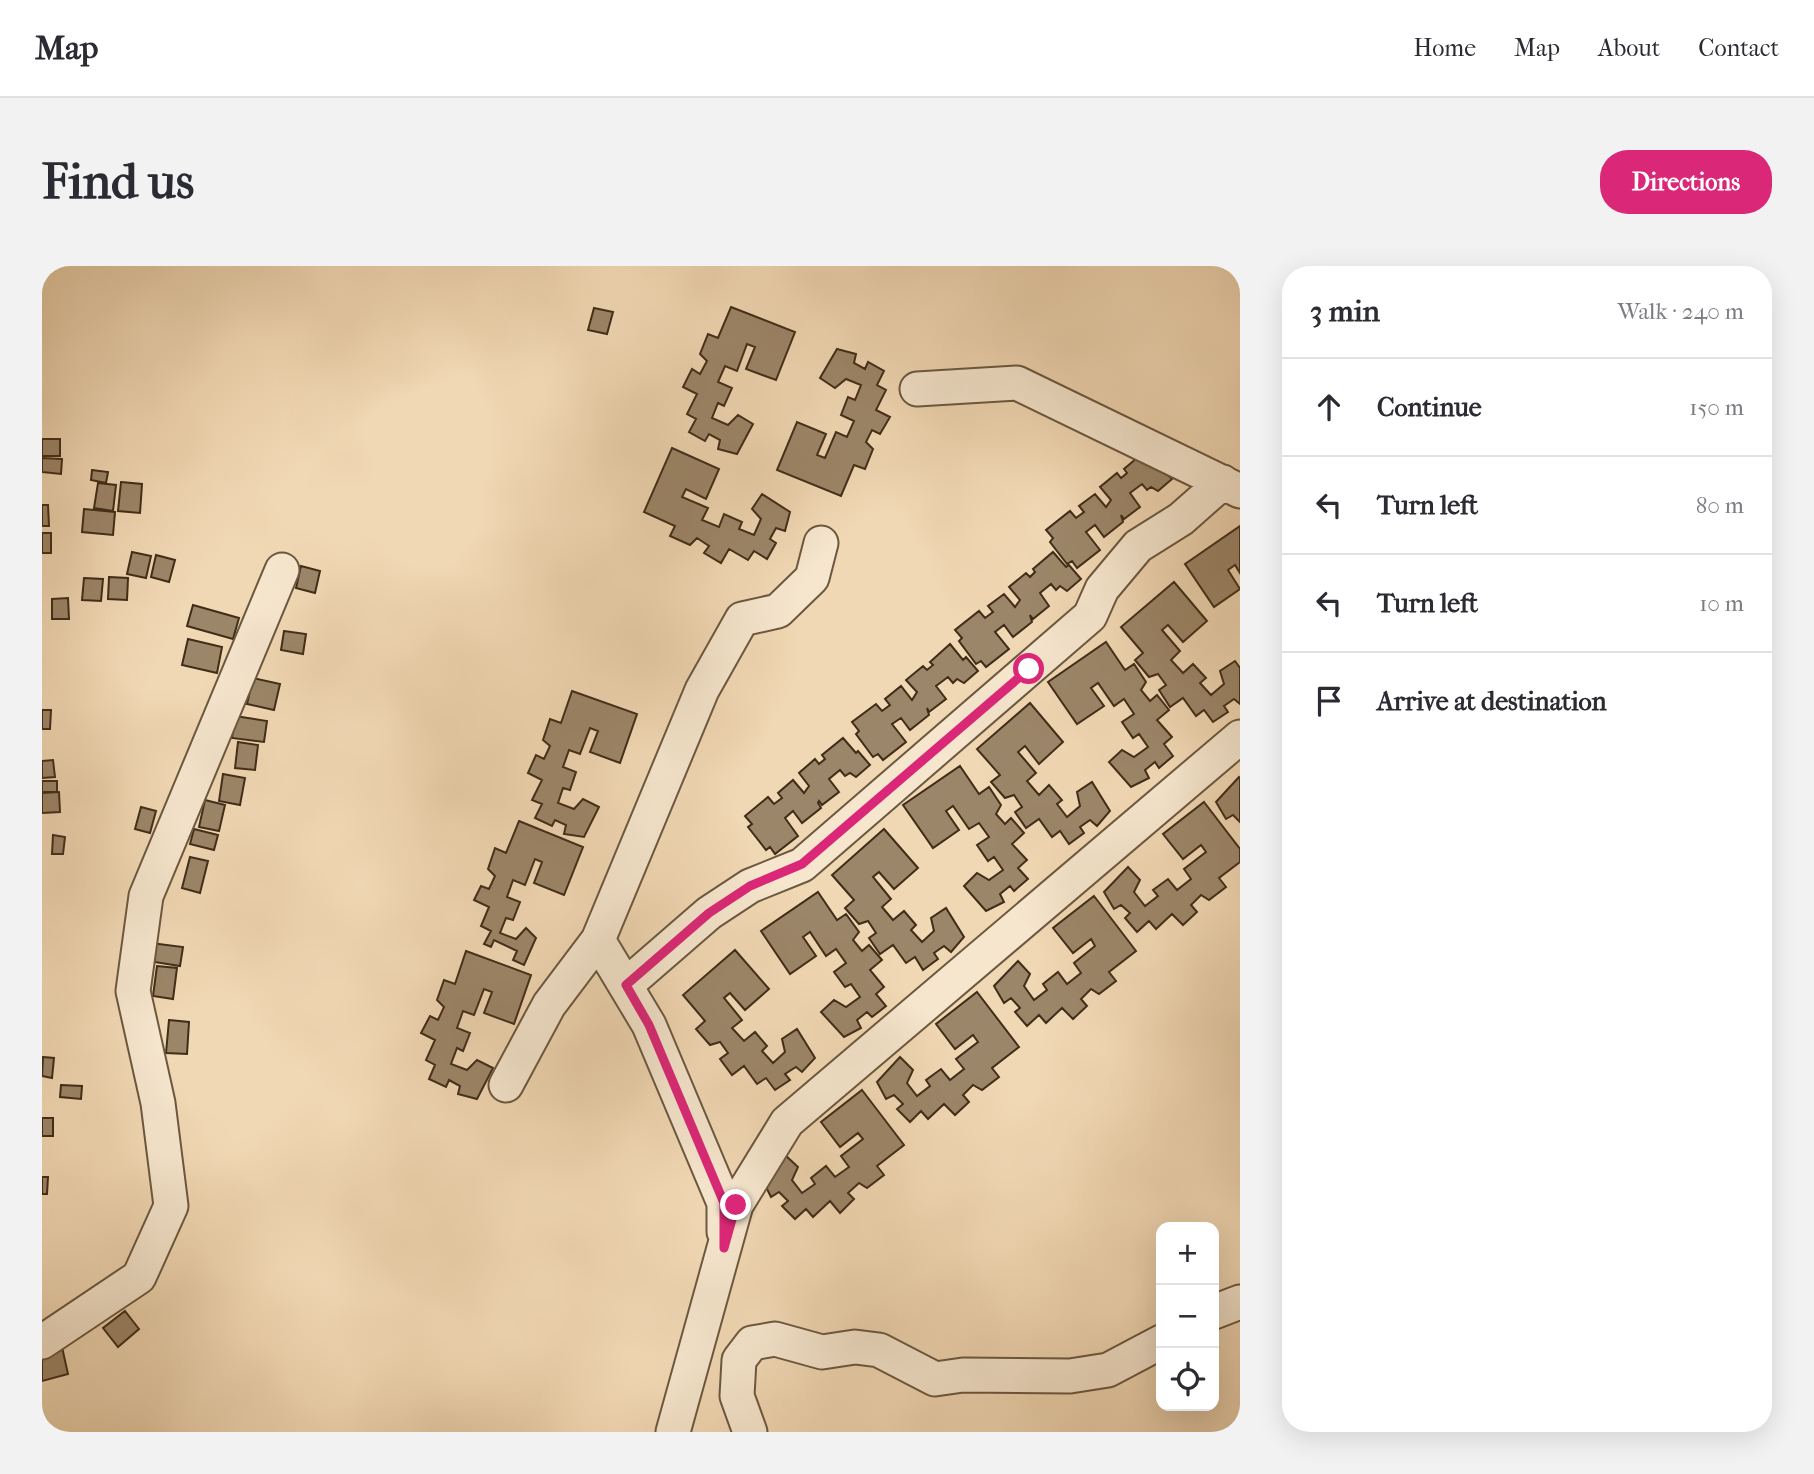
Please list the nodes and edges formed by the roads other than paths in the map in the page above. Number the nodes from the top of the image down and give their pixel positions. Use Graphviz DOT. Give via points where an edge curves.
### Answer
graph roads {
  1 [pos="917,389"];
  2 [pos="1231,487"];
  3 [pos="821,543"];
  4 [pos="282,570"];
  5 [pos="1240,737"];
  6 [pos="598,940"];
  7 [pos="626,985"];
  8 [pos="506,1085"];
  9 [pos="724,1248"];
  10 [pos="1240,1302"];
  11 [pos="1219,1310"];
  12 [pos="42,1342"];
  13 [pos="1156,1345"];
  14 [pos="673,1432"];
  15 [pos="751,1432"];
  1 -- 2 [label="street" via="1017,383"];
  2 -- 7 [label="street" via="1138,546 1102,589 1090,616 802,864 750,886 709,913"];
  3 -- 6 [label="street" via="812,578 778,611 742,618 702,690"];
  4 -- 12 [label="street" via="146,896 133,991 158,1103 171,1206 139,1277"];
  5 -- 9 [label="street" via="787,1122 736,1205"];
  6 -- 7 [label="street"];
  6 -- 8 [label="street" via="549,1005"];
  7 -- 9 [label="street" via="649,1025 724,1203"];
  9 -- 14 [label="street"];
  10 -- 11 [label="street"];
  13 -- 15 [label="street" via="1108,1370 1070,1376 935,1379 879,1350 855,1347 822,1352 775,1339 751,1343 739,1360 737,1396"];
}
